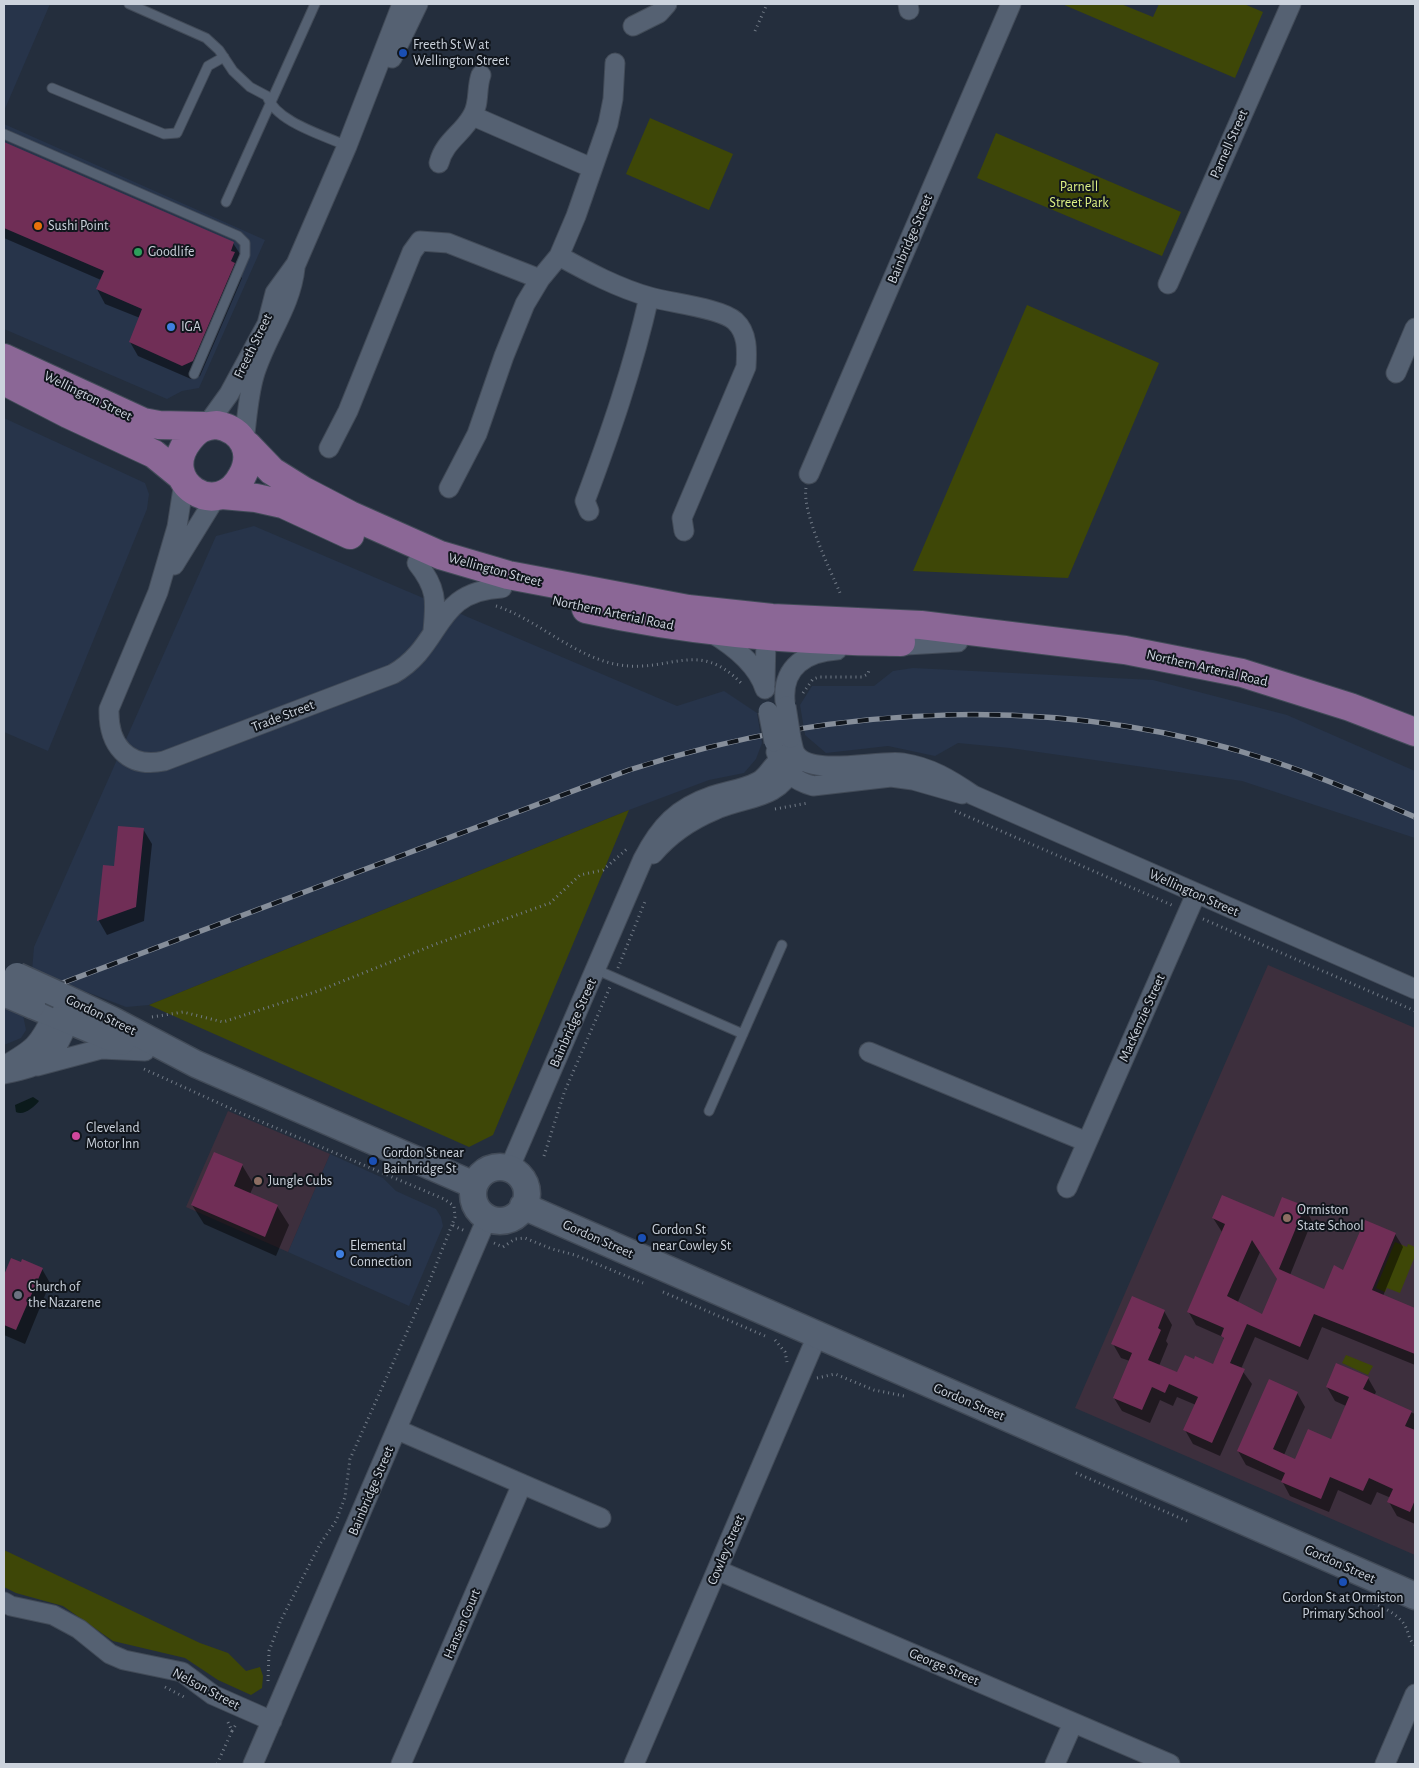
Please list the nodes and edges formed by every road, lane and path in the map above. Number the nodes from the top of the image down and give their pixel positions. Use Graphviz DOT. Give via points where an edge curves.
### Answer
graph roads {
  1 [pos="129,4"];
  2 [pos="315,4"];
  3 [pos="402,4"];
  4 [pos="418,4"];
  5 [pos="667,4"];
  6 [pos="767,4"];
  7 [pos="1010,4"];
  8 [pos="1290,4"];
  9 [pos="633,26"];
  10 [pos="755,32"];
  11 [pos="224,57"];
  12 [pos="615,63"];
  13 [pos="481,75"];
  14 [pos="52,88"];
  15 [pos="270,104"];
  16 [pos="473,116"];
  17 [pos="4,134"];
  18 [pos="348,146"];
  19 [pos="439,163"];
  20 [pos="592,168"];
  21 [pos="226,202"];
  22 [pos="559,256"];
  23 [pos="296,264"];
  24 [pos="540,279"];
  25 [pos="1168,284"];
  26 [pos="649,297"];
  27 [pos="1415,328"];
  28 [pos="4,358"];
  29 [pos="1396,373"];
  30 [pos="194,374"];
  31 [pos="4,381"];
  32 [pos="205,426"];
  33 [pos="246,443"];
  34 [pos="329,448"];
  35 [pos="809,474"];
  36 [pos="183,479"];
  37 [pos="449,488"];
  38 [pos="219,496"];
  39 [pos="589,511"];
  40 [pos="684,531"];
  41 [pos="417,563"];
  42 [pos="158,592"];
  43 [pos="840,593"];
  44 [pos="496,597"];
  45 [pos="709,631"];
  46 [pos="771,631"];
  47 [pos="432,635"];
  48 [pos="1022,638"];
  49 [pos="958,642"];
  50 [pos="869,670"];
  51 [pos="756,689"];
  52 [pos="785,704"];
  53 [pos="1415,732"];
  54 [pos="783,740"];
  55 [pos="798,757"];
  56 [pos="784,768"];
  57 [pos="973,796"];
  58 [pos="811,802"];
  59 [pos="949,809"];
  60 [pos="773,810"];
  61 [pos="632,843"];
  62 [pos="1196,894"];
  63 [pos="648,895"];
  64 [pos="1188,912"];
  65 [pos="782,945"];
  66 [pos="596,970"];
  67 [pos="614,978"];
  68 [pos="8,980"];
  69 [pos="1415,989"];
  70 [pos="57,1007"];
  71 [pos="1415,1011"];
  72 [pos="144,1017"];
  73 [pos="743,1034"];
  74 [pos="869,1052"];
  75 [pos="141,1059"];
  76 [pos="196,1064"];
  77 [pos="4,1066"];
  78 [pos="37,1066"];
  79 [pos="4,1074"];
  80 [pos="709,1111"];
  81 [pos="1087,1142"];
  82 [pos="544,1156"];
  83 [pos="509,1169"];
  84 [pos="474,1185"];
  85 [pos="1067,1188"];
  86 [pos="523,1206"];
  87 [pos="452,1225"];
  88 [pos="482,1231"];
  89 [pos="645,1284"];
  90 [pos="654,1288"];
  91 [pos="817,1336"];
  92 [pos="788,1367"];
  93 [pos="812,1377"];
  94 [pos="913,1398"];
  95 [pos="398,1430"];
  96 [pos="1068,1469"];
  97 [pos="522,1484"];
  98 [pos="601,1518"];
  99 [pos="1189,1522"];
  100 [pos="717,1570"];
  101 [pos="1415,1596"];
  102 [pos="1369,1600"];
  103 [pos="4,1602"];
  104 [pos="1415,1645"];
  105 [pos="267,1685"];
  106 [pos="1415,1694"];
  107 [pos="244,1709"];
  108 [pos="272,1721"];
  109 [pos="1073,1723"];
  110 [pos="232,1731"];
  111 [pos="253,1764"];
  112 [pos="401,1764"];
  113 [pos="634,1764"];
  114 [pos="1055,1764"];
  115 [pos="1170,1764"];
  116 [pos="1385,1764"];
  1 -- 11 [label="lane" via="206,38"];
  2 -- 15 [label="lane"];
  3 -- 18 [label="street, Freeth Street"];
  4 -- 18 [label="street, Freeth Street"];
  5 -- 9 [label="street" via="659,13"];
  6 -- 10 [label="path"];
  7 -- 35 [label="street, Bainbridge Street"];
  8 -- 25 [label="street, Parnell Street"];
  11 -- 14 [label="lane" via="208,66 177,133 164,134"];
  11 -- 15 [label="lane" via="244,82 267,96"];
  12 -- 20 [label="street" via="608,124"];
  13 -- 16 [label="street"];
  15 -- 18 [label="lane" via="281,116"];
  15 -- 21 [label="lane"];
  16 -- 19 [label="street" via="445,147"];
  16 -- 20 [label="street"];
  17 -- 30 [label="lane" via="238,236 245,243 245,255"];
  18 -- 23 [label="street, Freeth Street"];
  20 -- 22 [label="street"];
  22 -- 24 [label="street"];
  22 -- 26 [label="street" via="600,278"];
  23 -- 32 [label="street, Freeth Street" via="276,293 267,324 230,394"];
  23 -- 33 [label="street, Freeth Street" via="291,293 254,375"];
  24 -- 34 [label="street" via="448,243 420,241 412,252 348,411"];
  24 -- 37 [label="street" via="525,304 477,434"];
  26 -- 39 [label="street" via="618,413 585,501"];
  26 -- 40 [label="street" via="722,313 734,320 742,331 748,349 746,367 682,518"];
  27 -- 29 [label="street"];
  28 -- 32 [label="main road, Wellington Street" via="143,422"];
  31 -- 36 [label="main road, Wellington Street" via="154,454"];
  32 -- 33 [label="main road" via="228,427"];
  32 -- 36 [label="main road" via="192,436 182,452"];
  33 -- 38 [label="main road" via="248,461 242,477 232,490"];
  33 -- 46 [label="main road, Wellington Street" via="272,471 315,497 401,539 458,561 508,575 688,609"];
  35 -- 43 [label="path" via="804,497 820,548"];
  36 -- 38 [label="main road" via="197,493"];
  36 -- 42 [label="street" via="177,527"];
  38 -- 41 [label="main road, Northern Arterial Road" via="256,498 283,504"];
  38 -- 42 [label="street"];
  41 -- 44 [label="main road, Northern Arterial Road"];
  41 -- 47 [label="street" via="435,593"];
  42 -- 47 [label="street, Trade Street" via="109,709 108,727 120,749 145,763 164,762 394,674 411,662"];
  44 -- 45 [label="main road, Northern Arterial Road"];
  44 -- 47 [label="street, Trade Street" via="486,590 463,597 447,612"];
  44 -- 51 [label="path" via="506,610 561,642 607,662 645,668 690,658 704,659"];
  45 -- 46 [label="main road, Northern Arterial Road"];
  45 -- 51 [label="street" via="756,670"];
  46 -- 48 [label="main road, Northern Arterial Road" via="921,625"];
  46 -- 49 [label="main road, Northern Arterial Road" via="820,641"];
  46 -- 51 [label="street"];
  46 -- 52 [label="street"];
  48 -- 49 [label="main road, Northern Arterial Road"];
  48 -- 53 [label="main road, Northern Arterial Road" via="1125,650 1242,673 1350,707"];
  49 -- 52 [label="street" via="817,651 803,658 791,673"];
  50 -- 52 [label="path" via="862,677 813,679"];
  51 -- 52 [label="street"];
  52 -- 54 [label="street, bridge"];
  54 -- 55 [label="street"];
  54 -- 56 [label="street"];
  55 -- 56 [label="street"];
  55 -- 57 [label="street, Wellington Street" via="831,768 888,761 911,764 942,775"];
  56 -- 57 [label="street, Wellington Street" via="801,783 813,786 891,777"];
  56 -- 66 [label="street, Bainbridge Street" via="763,796 716,809 683,826 661,844 636,876"];
  57 -- 62 [label="street, Wellington Street"];
  58 -- 60 [label="path"];
  59 -- 64 [label="path"];
  61 -- 72 [label="path" via="603,870 580,875 550,903 318,991 223,1022 183,1012"];
  62 -- 64 [label="street, MacKenzie Street"];
  62 -- 69 [label="street, Wellington Street"];
  63 -- 67 [label="path"];
  64 -- 71 [label="path"];
  64 -- 81 [label="street, MacKenzie Street"];
  65 -- 73 [label="lane"];
  66 -- 67 [label="lane"];
  66 -- 83 [label="street, Bainbridge Street"];
  67 -- 73 [label="lane"];
  67 -- 82 [label="path" via="564,1093"];
  68 -- 70 [label="street, Gordon Street, bridge"];
  70 -- 75 [label="street, Gordon Street"];
  70 -- 76 [label="street, Gordon Street"];
  70 -- 77 [label="street" via="42,1038 29,1052"];
  70 -- 78 [label="street" via="56,1051"];
  73 -- 80 [label="lane"];
  74 -- 81 [label="street"];
  75 -- 76 [label="street, Gordon Street"];
  75 -- 78 [label="street" via="101,1049"];
  75 -- 87 [label="path" via="161,1075 236,1111 444,1199 454,1206"];
  76 -- 84 [label="street, Gordon Street"];
  78 -- 79 [label="street"];
  81 -- 85 [label="street, MacKenzie Street"];
  83 -- 84 [label="street" via="488,1170"];
  83 -- 86 [label="street" via="523,1181 526,1194"];
  84 -- 88 [label="street" via="473,1200 481,1214"];
  86 -- 88 [label="street" via="512,1218"];
  86 -- 91 [label="street, Gordon Street"];
  87 -- 88 [label="path"];
  87 -- 105 [label="path" via="350,1459 345,1497 336,1521 320,1544 281,1620 269,1651"];
  88 -- 89 [label="path" via="503,1247 525,1238"];
  88 -- 95 [label="street, Bainbridge Street"];
  90 -- 92 [label="path" via="778,1341 785,1352"];
  91 -- 100 [label="street, Cowley Street"];
  91 -- 101 [label="street, Gordon Street"];
  93 -- 94 [label="path" via="835,1374 874,1390"];
  95 -- 97 [label="street"];
  95 -- 108 [label="street, Bainbridge Street"];
  96 -- 99 [label="path"];
  97 -- 98 [label="street"];
  97 -- 112 [label="street, Hansen Court"];
  100 -- 109 [label="street, George Street"];
  100 -- 113 [label="street, Cowley Street"];
  102 -- 104 [label="path" via="1391,1612 1404,1624"];
  103 -- 107 [label="street, Nelson Street" via="53,1615 124,1660 182,1672 213,1695"];
  106 -- 116 [label="street"];
  107 -- 108 [label="street, Nelson Street"];
  107 -- 110 [label="path"];
  108 -- 111 [label="street, Bainbridge Street"];
  109 -- 114 [label="street"];
  109 -- 115 [label="street, George Street"];
}
